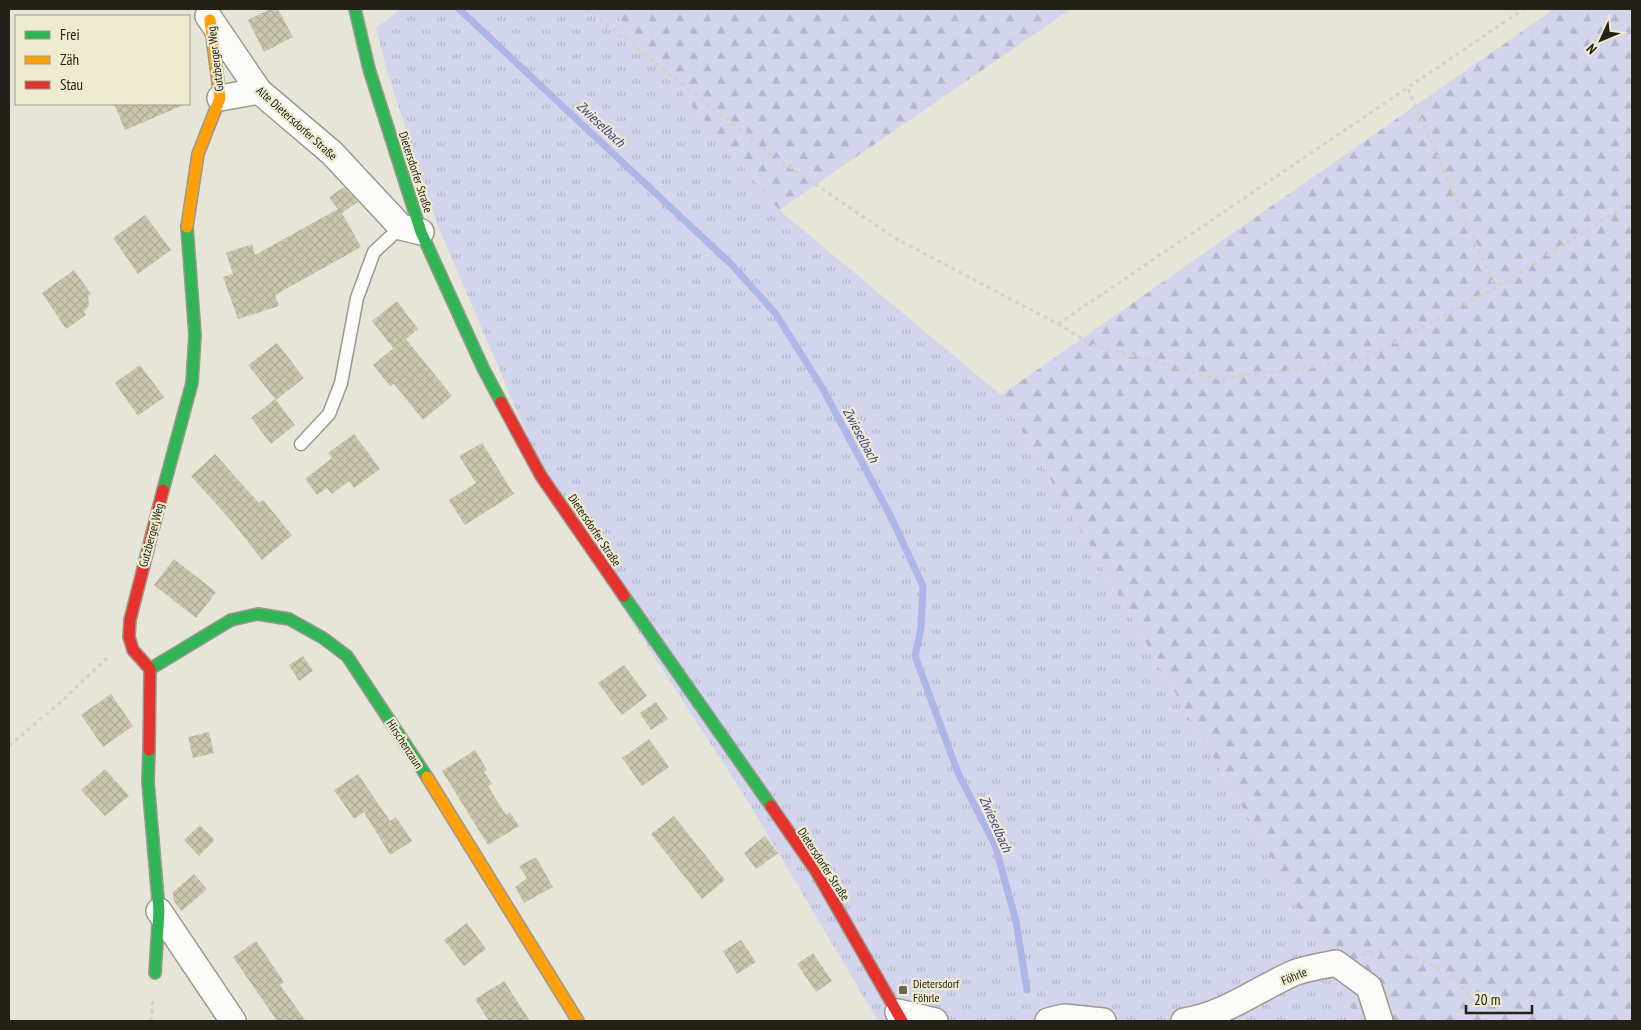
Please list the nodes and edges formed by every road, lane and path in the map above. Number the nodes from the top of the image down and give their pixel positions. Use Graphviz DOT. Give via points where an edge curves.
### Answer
graph roads {
  1 [pos="355,9"];
  2 [pos="586,9"];
  3 [pos="1524,9"];
  4 [pos="208,14"];
  5 [pos="1408,89"];
  6 [pos="259,91"];
  7 [pos="220,98"];
  8 [pos="1632,202"];
  9 [pos="411,230"];
  10 [pos="1495,288"];
  11 [pos="1058,324"];
  12 [pos="301,444"];
  13 [pos="129,637"];
  14 [pos="150,669"];
  15 [pos="9,746"];
  16 [pos="159,911"];
  17 [pos="1336,963"];
  18 [pos="155,973"];
  19 [pos="900,1017"];
  20 [pos="233,1021"];
  21 [pos="578,1021"];
  22 [pos="935,1021"];
  23 [pos="1048,1021"];
  24 [pos="1103,1021"];
  25 [pos="1184,1021"];
  26 [pos="1380,1021"];
  27 [pos="1486,1021"];
  1 -- 9 [label="street, Dietersdorfer Straße"];
  2 -- 11 [label="path" via="776,158 895,238"];
  3 -- 5 [label="path"];
  4 -- 6 [label="street, Alte Dietersdorfer Straße"];
  4 -- 7 [label="street, Gutzberger Weg"];
  5 -- 10 [label="path"];
  5 -- 11 [label="path"];
  6 -- 7 [label="street, Gutzberger Weg"];
  6 -- 9 [label="street, Alte Dietersdorfer Straße" via="332,153"];
  7 -- 13 [label="street, Gutzberger Weg" via="198,154 187,225 195,335 192,383 145,554"];
  8 -- 10 [label="path"];
  9 -- 12 [label="lane" via="374,252 357,298 341,383 329,414"];
  9 -- 19 [label="street, Dietersdorfer Straße" via="541,476 816,871"];
  10 -- 11 [label="path" via="1363,360 1219,379 1092,345"];
  13 -- 14 [label="street" via="133,650"];
  13 -- 15 [label="path"];
  14 -- 16 [label="street" via="148,782"];
  14 -- 21 [label="street, Hirschenzaun" via="231,620 258,614 290,619 347,656 432,784"];
  16 -- 18 [label="street"];
  16 -- 20 [label="street"];
  17 -- 25 [label="street, Föhrle" via="1296,973 1202,1018"];
  17 -- 26 [label="street" via="1369,987"];
  17 -- 27 [label="path" via="1394,946 1455,977"];
  19 -- 22 [label="street"];
  23 -- 24 [label="street" via="1064,1017"];
}
